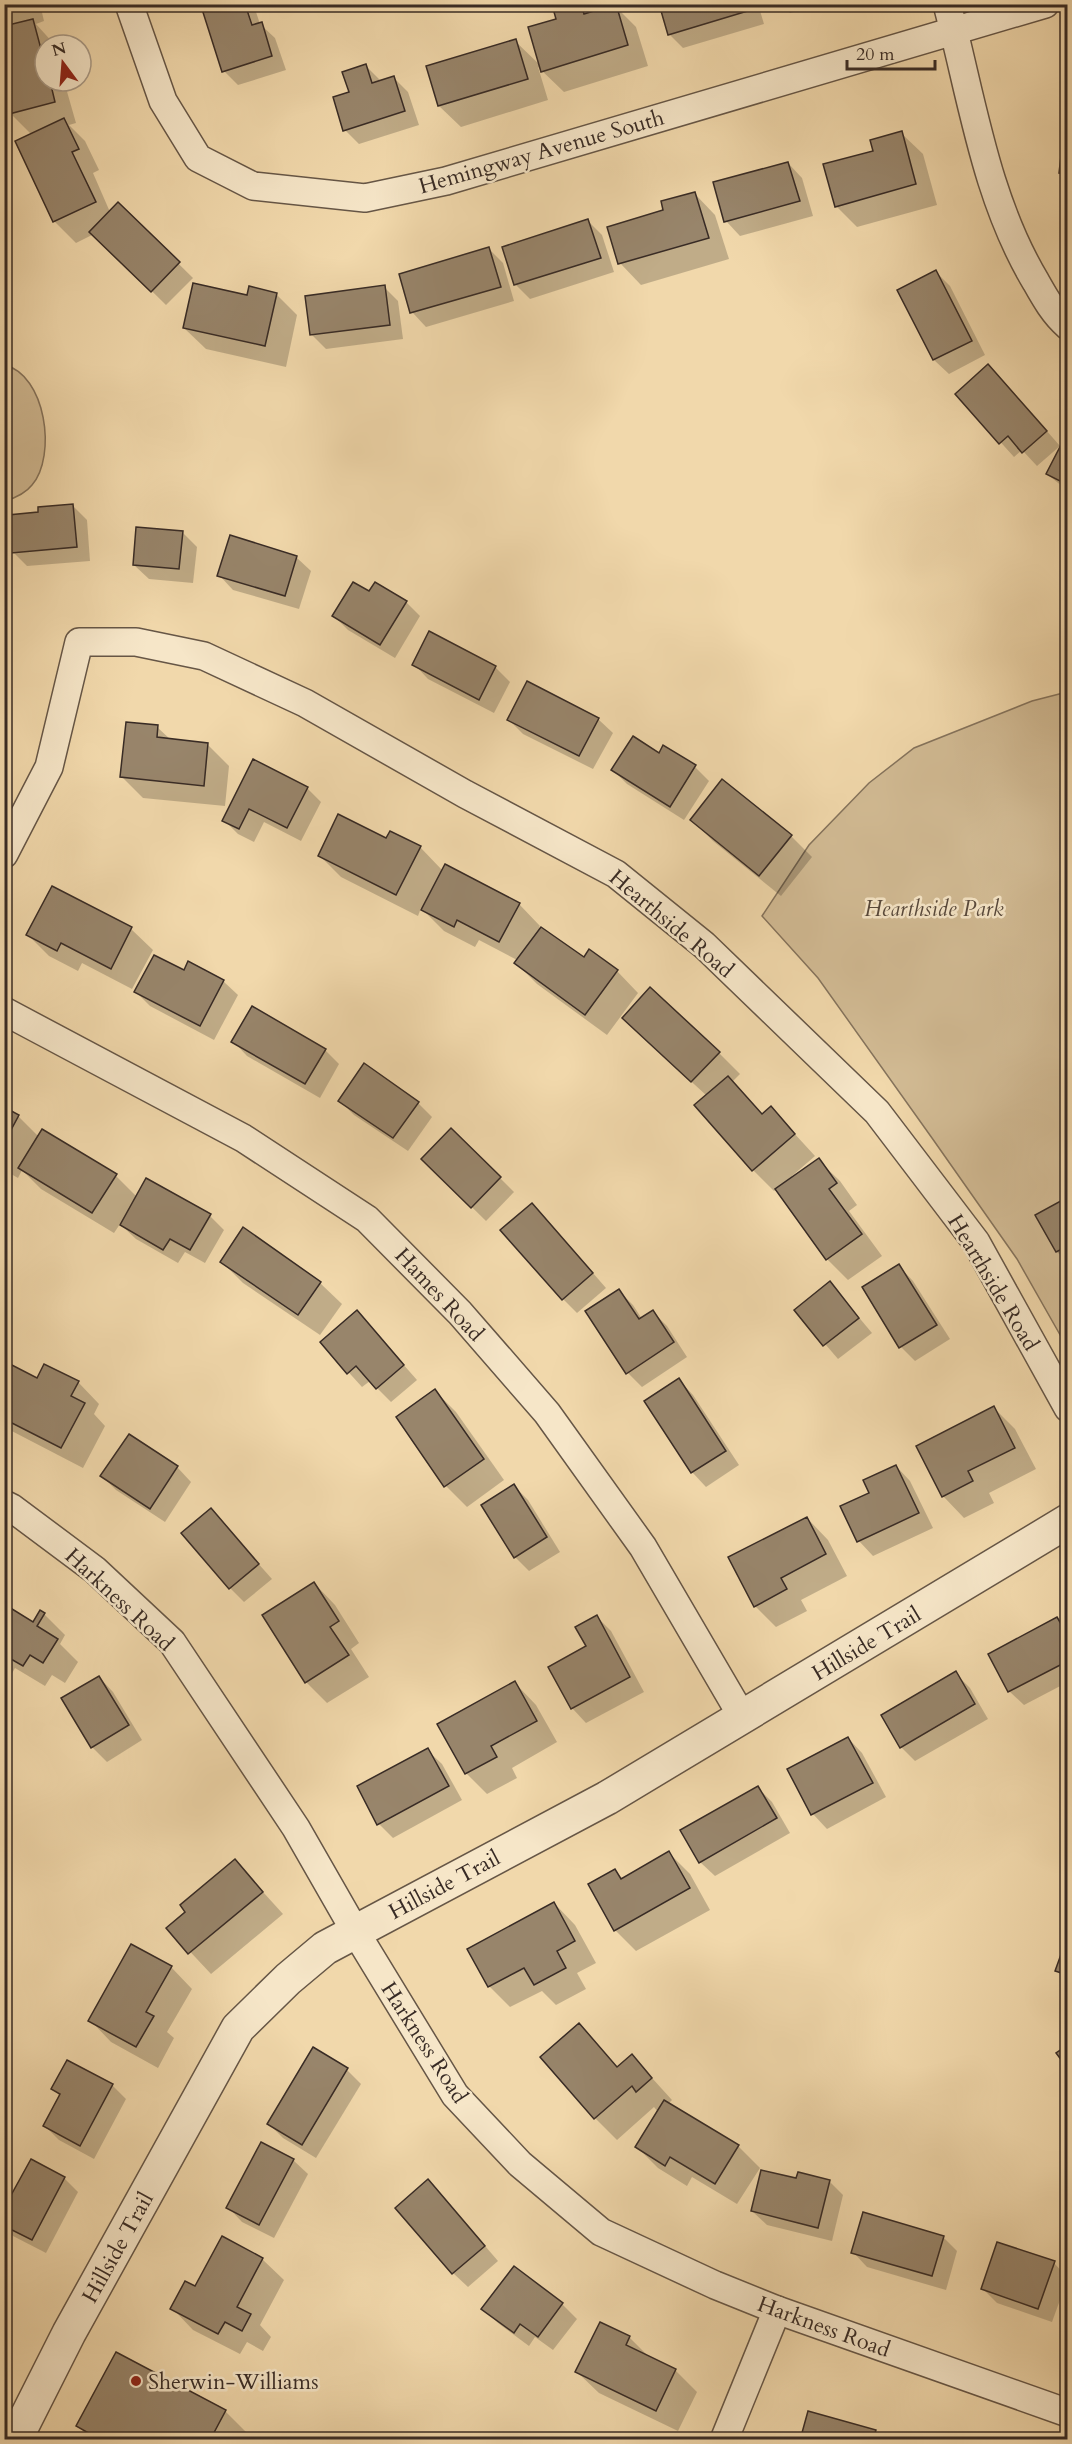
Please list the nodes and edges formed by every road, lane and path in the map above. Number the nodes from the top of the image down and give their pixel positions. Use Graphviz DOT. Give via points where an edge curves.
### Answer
graph roads {
  1 [pos="129,4"];
  2 [pos="947,4"];
  3 [pos="1046,4"];
  4 [pos="954,31"];
  5 [pos="1068,326"];
  6 [pos="4,854"];
  7 [pos="4,1011"];
  8 [pos="1068,1408"];
  9 [pos="4,1504"];
  10 [pos="1068,1521"];
  11 [pos="743,1718"];
  12 [pos="355,1931"];
  13 [pos="777,2310"];
  14 [pos="1068,2413"];
  15 [pos="15,2439"];
  16 [pos="724,2439"];
  1 -- 4 [label="street, Hemingway Avenue South" via="163,101 198,158 253,186 365,198 446,181"];
  2 -- 4 [label="street"];
  3 -- 4 [label="street, Hemingway Avenue South"];
  4 -- 5 [label="street" via="974,124 1006,223 1025,264 1057,316"];
  6 -- 8 [label="street, Hearthside Road" via="49,767 79,642 136,642 204,656 305,703 616,874 704,945 877,1112 976,1242"];
  7 -- 11 [label="street, Hames Road" via="243,1138 367,1219 460,1313 547,1413 643,1547"];
  9 -- 12 [label="street, Harkness Road" via="95,1570 172,1642 296,1828"];
  10 -- 11 [label="street, Hillside Trail"];
  11 -- 12 [label="street, Hillside Trail" via="607,1798"];
  12 -- 13 [label="street, Harkness Road" via="455,2095 520,2164 601,2232"];
  12 -- 15 [label="street, Hillside Trail" via="325,1948 238,2028 69,2333"];
  13 -- 14 [label="street, Harkness Road"];
  13 -- 16 [label="street"];
}
